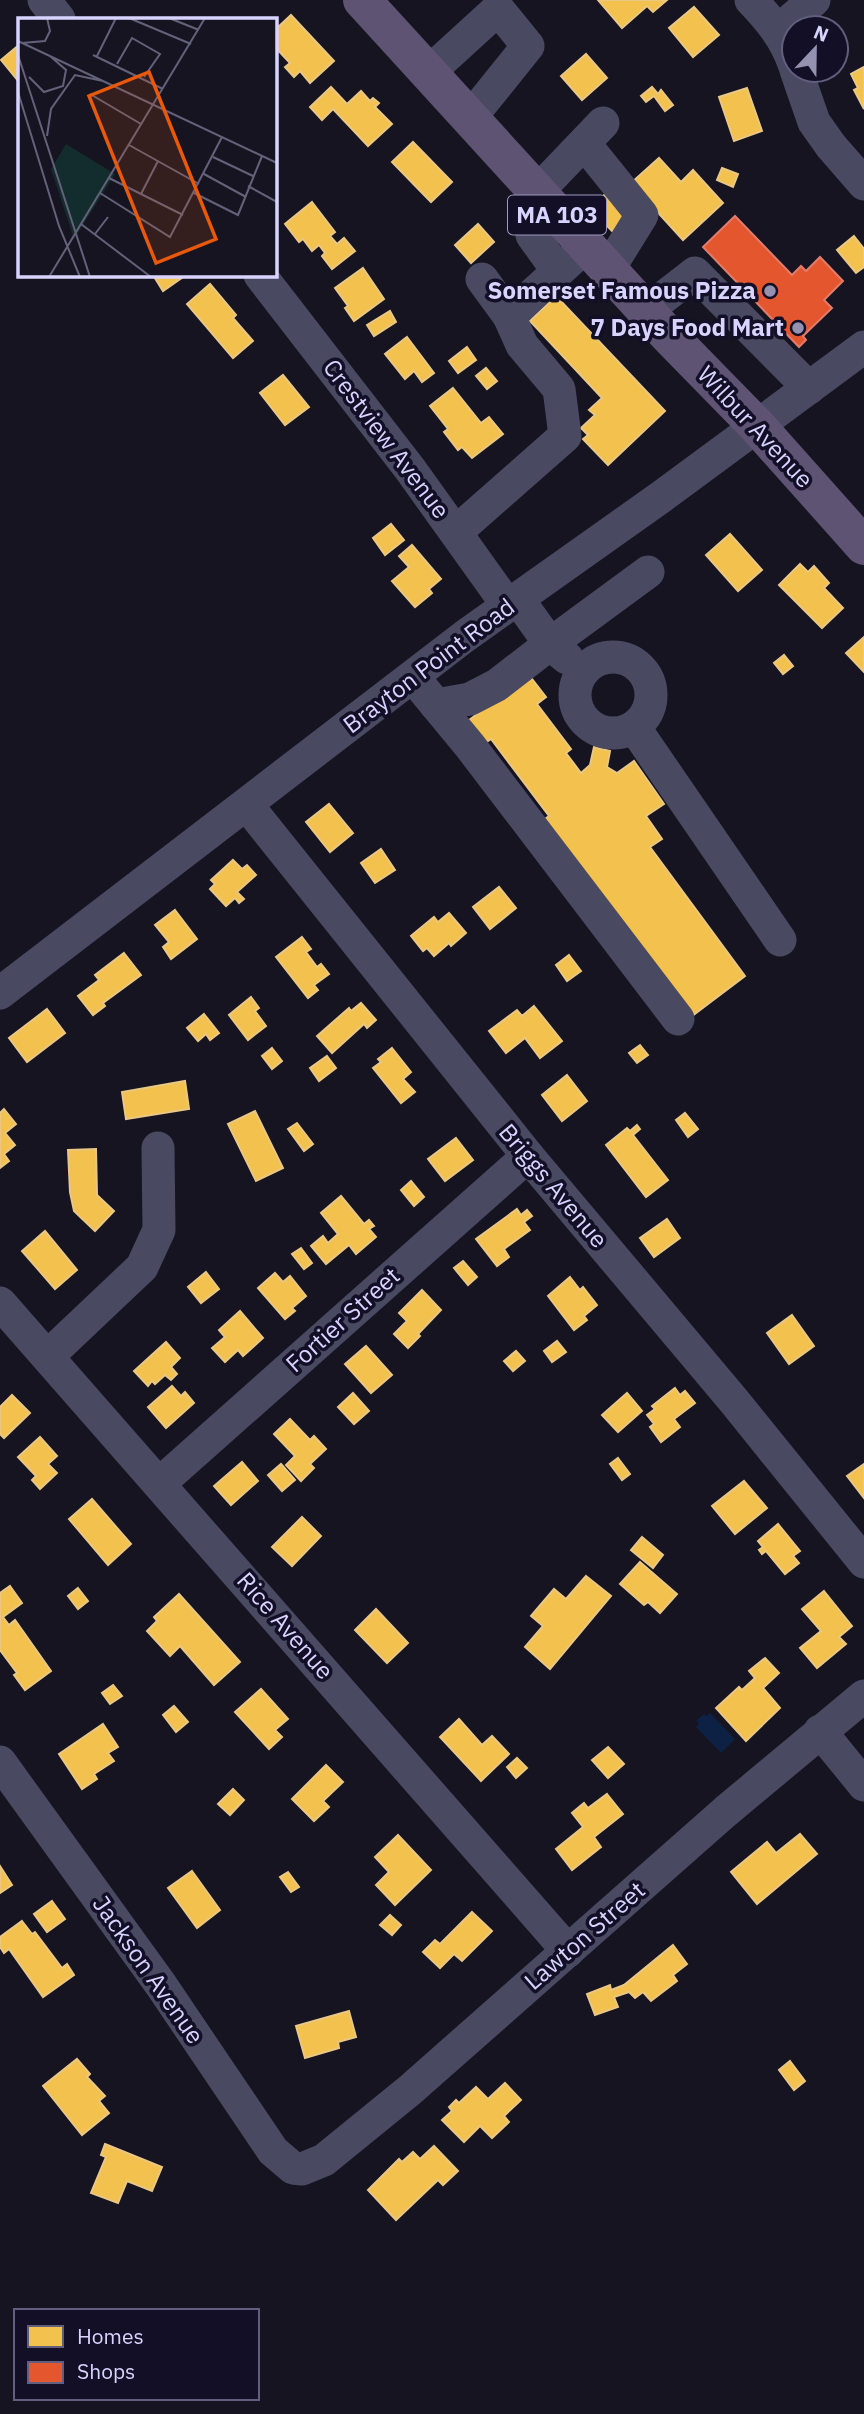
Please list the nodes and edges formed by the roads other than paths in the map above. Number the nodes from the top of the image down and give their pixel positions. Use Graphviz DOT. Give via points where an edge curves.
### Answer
graph roads {
  1 [pos="44,0"];
  2 [pos="362,0"];
  3 [pos="751,0"];
  4 [pos="814,0"];
  5 [pos="58,18"];
  6 [pos="778,32"];
  7 [pos="780,35"];
  8 [pos="428,73"];
  9 [pos="801,84"];
  10 [pos="470,118"];
  11 [pos="864,184"];
  12 [pos="537,192"];
  13 [pos="532,235"];
  14 [pos="597,258"];
  15 [pos="558,271"];
  16 [pos="261,276"];
  17 [pos="482,279"];
  18 [pos="646,311"];
  19 [pos="509,316"];
  20 [pos="864,347"];
  21 [pos="809,388"];
  22 [pos="757,426"];
  23 [pos="456,532"];
  24 [pos="864,546"];
  25 [pos="648,572"];
  26 [pos="513,602"];
  27 [pos="550,644"];
  28 [pos="583,670"];
  29 [pos="413,677"];
  30 [pos="436,705"];
  31 [pos="634,727"];
  32 [pos="247,805"];
  33 [pos="780,940"];
  34 [pos="0,993"];
  35 [pos="678,1019"];
  36 [pos="158,1148"];
  37 [pos="528,1156"];
  38 [pos="0,1303"];
  39 [pos="48,1356"];
  40 [pos="159,1483"];
  41 [pos="864,1562"];
  42 [pos="864,1696"];
  43 [pos="820,1731"];
  44 [pos="0,1762"];
  45 [pos="864,1785"];
  46 [pos="568,1951"];
  47 [pos="302,2169"];
  1 -- 5 [label="street"];
  2 -- 8 [label="main road, Wilbur Avenue / MA 103"];
  3 -- 6 [label="street"];
  4 -- 6 [label="street"];
  6 -- 7 [label="street"];
  8 -- 10 [label="main road, Wilbur Avenue / MA 103"];
  8 -- 10 [label="street" via="498,9 528,46"];
  9 -- 11 [label="street" via="814,122"];
  10 -- 12 [label="main road, Wilbur Avenue / MA 103"];
  12 -- 14 [label="main road, Wilbur Avenue / MA 103"];
  12 -- 14 [label="street" via="593,133 642,215"];
  13 -- 15 [label="street"];
  14 -- 15 [label="street"];
  14 -- 18 [label="main road, Wilbur Avenue / MA 103"];
  15 -- 19 [label="street"];
  16 -- 23 [label="street, Crestview Avenue"];
  17 -- 19 [label="street"];
  18 -- 21 [label="street" via="695,273"];
  18 -- 22 [label="main road, Wilbur Avenue / MA 103"];
  19 -- 23 [label="street" via="522,345 559,389 565,436"];
  20 -- 21 [label="street, Brayton Point Road"];
  21 -- 22 [label="street, Brayton Point Road"];
  22 -- 24 [label="main road, Wilbur Avenue / MA 103"];
  22 -- 26 [label="street, Brayton Point Road"];
  23 -- 26 [label="street, Crestview Avenue"];
  25 -- 27 [label="street"];
  26 -- 27 [label="street, Crestview Avenue"];
  26 -- 29 [label="street, Brayton Point Road"];
  27 -- 28 [label="street, Crestview Avenue"];
  27 -- 30 [label="street" via="497,685 470,699"];
  28 -- 31 [label="street" via="574,690 583,721 602,733"];
  28 -- 31 [label="street" via="612,657 642,670 651,700"];
  29 -- 30 [label="street"];
  29 -- 32 [label="street, Brayton Point Road"];
  30 -- 35 [label="street"];
  31 -- 33 [label="street"];
  32 -- 34 [label="street, Brayton Point Road"];
  32 -- 37 [label="street, Briggs Avenue"];
  36 -- 39 [label="street" via="159,1230 142,1267"];
  37 -- 40 [label="street, Fortier Street"];
  37 -- 41 [label="street, Briggs Avenue"];
  38 -- 39 [label="street, Rice Avenue"];
  39 -- 40 [label="street, Rice Avenue"];
  40 -- 46 [label="street, Rice Avenue"];
  42 -- 43 [label="street, Lawton Street"];
  43 -- 45 [label="street"];
  43 -- 46 [label="street, Lawton Street"];
  44 -- 47 [label="street, Jackson Avenue" via="274,2151 293,2168"];
  46 -- 47 [label="street, Lawton Street" via="389,2108 324,2160"];
}
